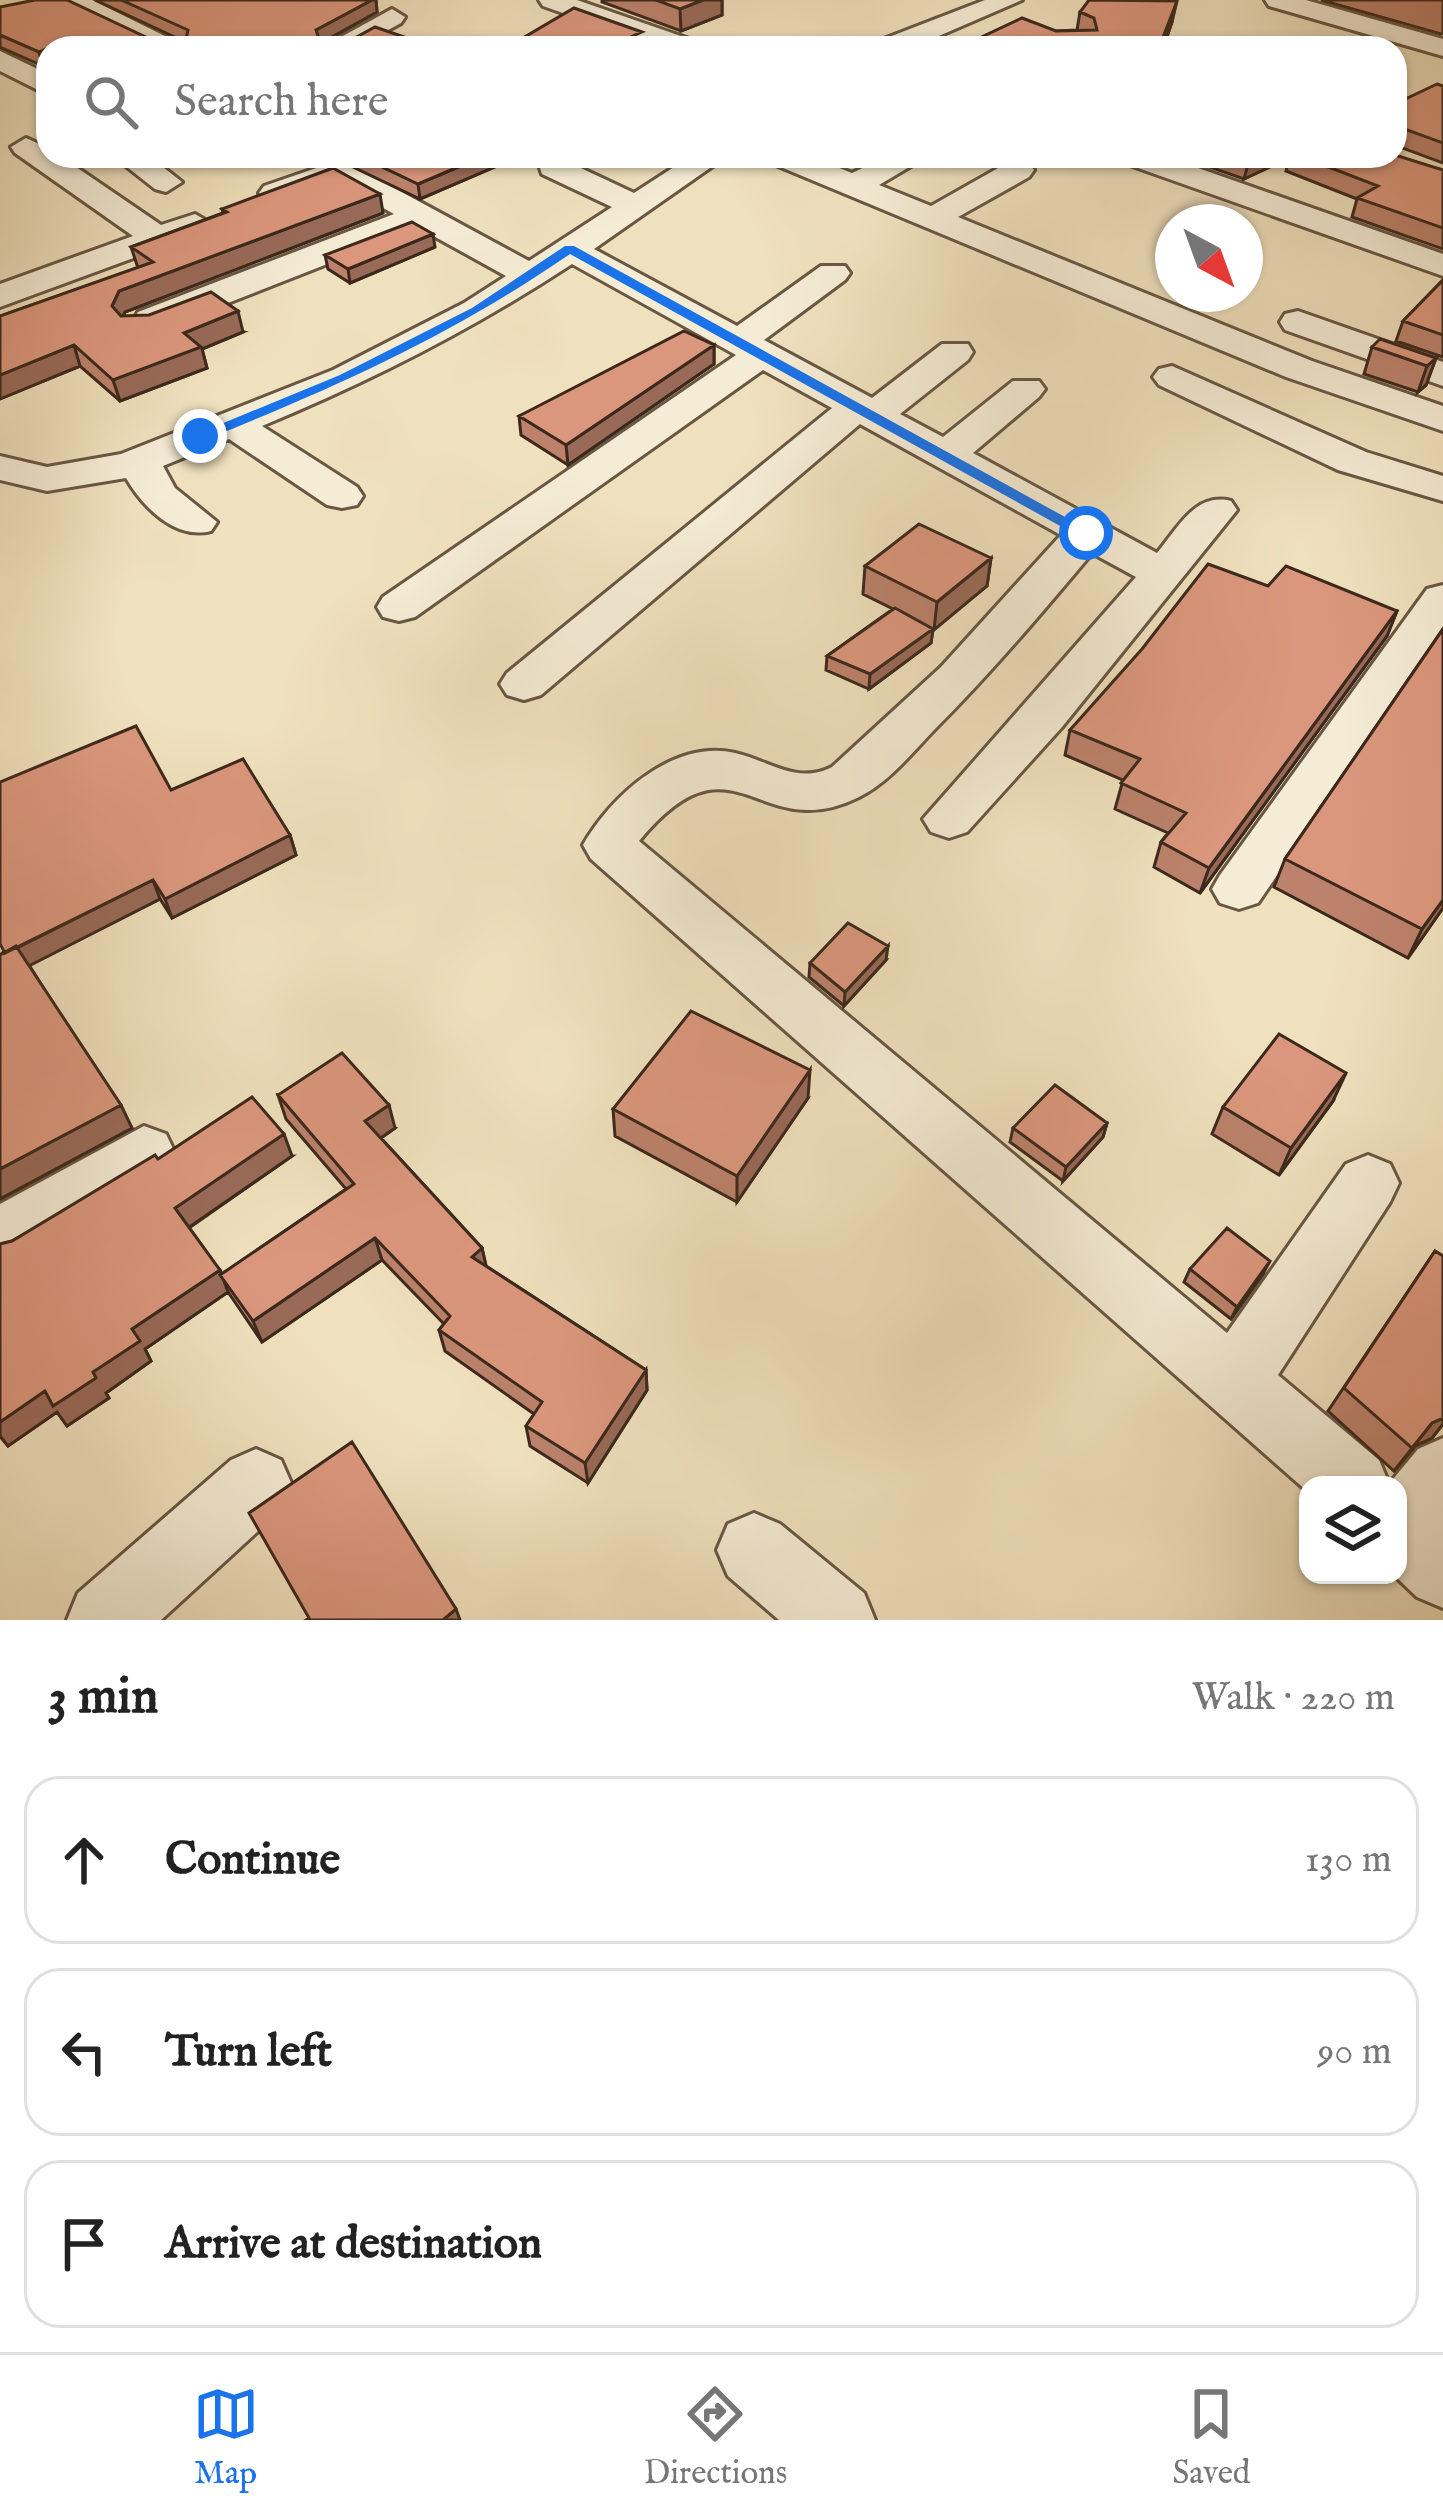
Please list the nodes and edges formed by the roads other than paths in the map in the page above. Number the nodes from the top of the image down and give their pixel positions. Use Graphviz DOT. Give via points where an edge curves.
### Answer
graph roads {
  1 [pos="71,0"];
  2 [pos="1278,0"];
  3 [pos="562,3"];
  4 [pos="1014,13"];
  5 [pos="174,15"];
  6 [pos="392,17"];
  7 [pos="541,27"];
  8 [pos="136,28"];
  9 [pos="638,29"];
  10 [pos="152,36"];
  11 [pos="357,36"];
  12 [pos="626,36"];
  13 [pos="656,36"];
  14 [pos="916,36"];
  15 [pos="1402,36"];
  16 [pos="1407,38"];
  17 [pos="1443,48"];
  18 [pos="0,59"];
  19 [pos="36,79"];
  20 [pos="55,168"];
  21 [pos="146,168"];
  22 [pos="556,168"];
  23 [pos="694,168"];
  24 [pos="813,168"];
  25 [pos="888,168"];
  26 [pos="1169,168"];
  27 [pos="1018,170"];
  28 [pos="166,182"];
  29 [pos="855,184"];
  30 [pos="636,206"];
  31 [pos="420,216"];
  32 [pos="936,216"];
  33 [pos="158,238"];
  34 [pos="570,249"];
  35 [pos="1443,266"];
  36 [pos="833,273"];
  37 [pos="531,276"];
  38 [pos="8,283"];
  39 [pos="1298,322"];
  40 [pos="140,325"];
  41 [pos="750,347"];
  42 [pos="955,352"];
  43 [pos="1443,375"];
  44 [pos="1172,377"];
  45 [pos="1026,388"];
  46 [pos="866,411"];
  47 [pos="1443,418"];
  48 [pos="232,424"];
  49 [pos="946,455"];
  50 [pos="142,459"];
  51 [pos="0,468"];
  52 [pos="1443,489"];
  53 [pos="342,496"];
  54 [pos="1216,510"];
  55 [pos="196,522"];
  56 [pos="1086,533"];
  57 [pos="1162,574"];
  58 [pos="1443,599"];
  59 [pos="399,607"];
  60 [pos="524,684"];
  61 [pos="949,819"];
  62 [pos="1239,889"];
  63 [pos="144,1153"];
  64 [pos="1368,1184"];
  65 [pos="0,1238"];
  66 [pos="1235,1381"];
  67 [pos="256,1485"];
  68 [pos="1408,1517"];
  69 [pos="754,1550"];
  70 [pos="104,1620"];
  71 [pos="837,1620"];
  1 -- 8 [label="street"];
  2 -- 15 [label="street"];
  3 -- 7 [label="street"];
  3 -- 9 [label="street"];
  4 -- 14 [label="street" via="981,10"];
  5 -- 8 [label="street"];
  6 -- 11 [label="street"];
  8 -- 10 [label="street"];
  9 -- 12 [label="street"];
  9 -- 13 [label="street"];
  16 -- 17 [label="street"];
  18 -- 19 [label="street"];
  20 -- 33 [label="street"];
  21 -- 28 [label="street"];
  22 -- 30 [label="street"];
  23 -- 30 [label="street"];
  24 -- 29 [label="street"];
  25 -- 29 [label="street"];
  26 -- 35 [label="street"];
  27 -- 32 [label="street"];
  29 -- 32 [label="street"];
  30 -- 34 [label="street"];
  31 -- 33 [label="street" via="339,171"];
  31 -- 37 [label="street"];
  31 -- 40 [label="street"];
  32 -- 47 [label="street" via="1299,369"];
  33 -- 38 [label="street"];
  34 -- 37 [label="street"];
  34 -- 41 [label="street"];
  36 -- 41 [label="street"];
  37 -- 48 [label="street" via="346,378"];
  39 -- 43 [label="street"];
  41 -- 46 [label="street"];
  41 -- 59 [label="street"];
  42 -- 46 [label="street"];
  44 -- 52 [label="street" via="1352,461"];
  45 -- 49 [label="street"];
  46 -- 49 [label="street"];
  46 -- 60 [label="street"];
  48 -- 50 [label="street"];
  48 -- 53 [label="street"];
  49 -- 56 [label="street"];
  50 -- 51 [label="street" via="47,479"];
  50 -- 55 [label="street" via="153,492"];
  54 -- 57 [label="street"];
  56 -- 57 [label="street"];
  56 -- 66 [label="street" via="984,654 862,773 823,792 796,794 728,769 698,772 650,800 609,845"];
  57 -- 61 [label="street"];
  58 -- 62 [label="street"];
  63 -- 65 [label="street"];
  64 -- 66 [label="street"];
  66 -- 68 [label="street"];
  67 -- 70 [label="street"];
  69 -- 71 [label="street"];
}
